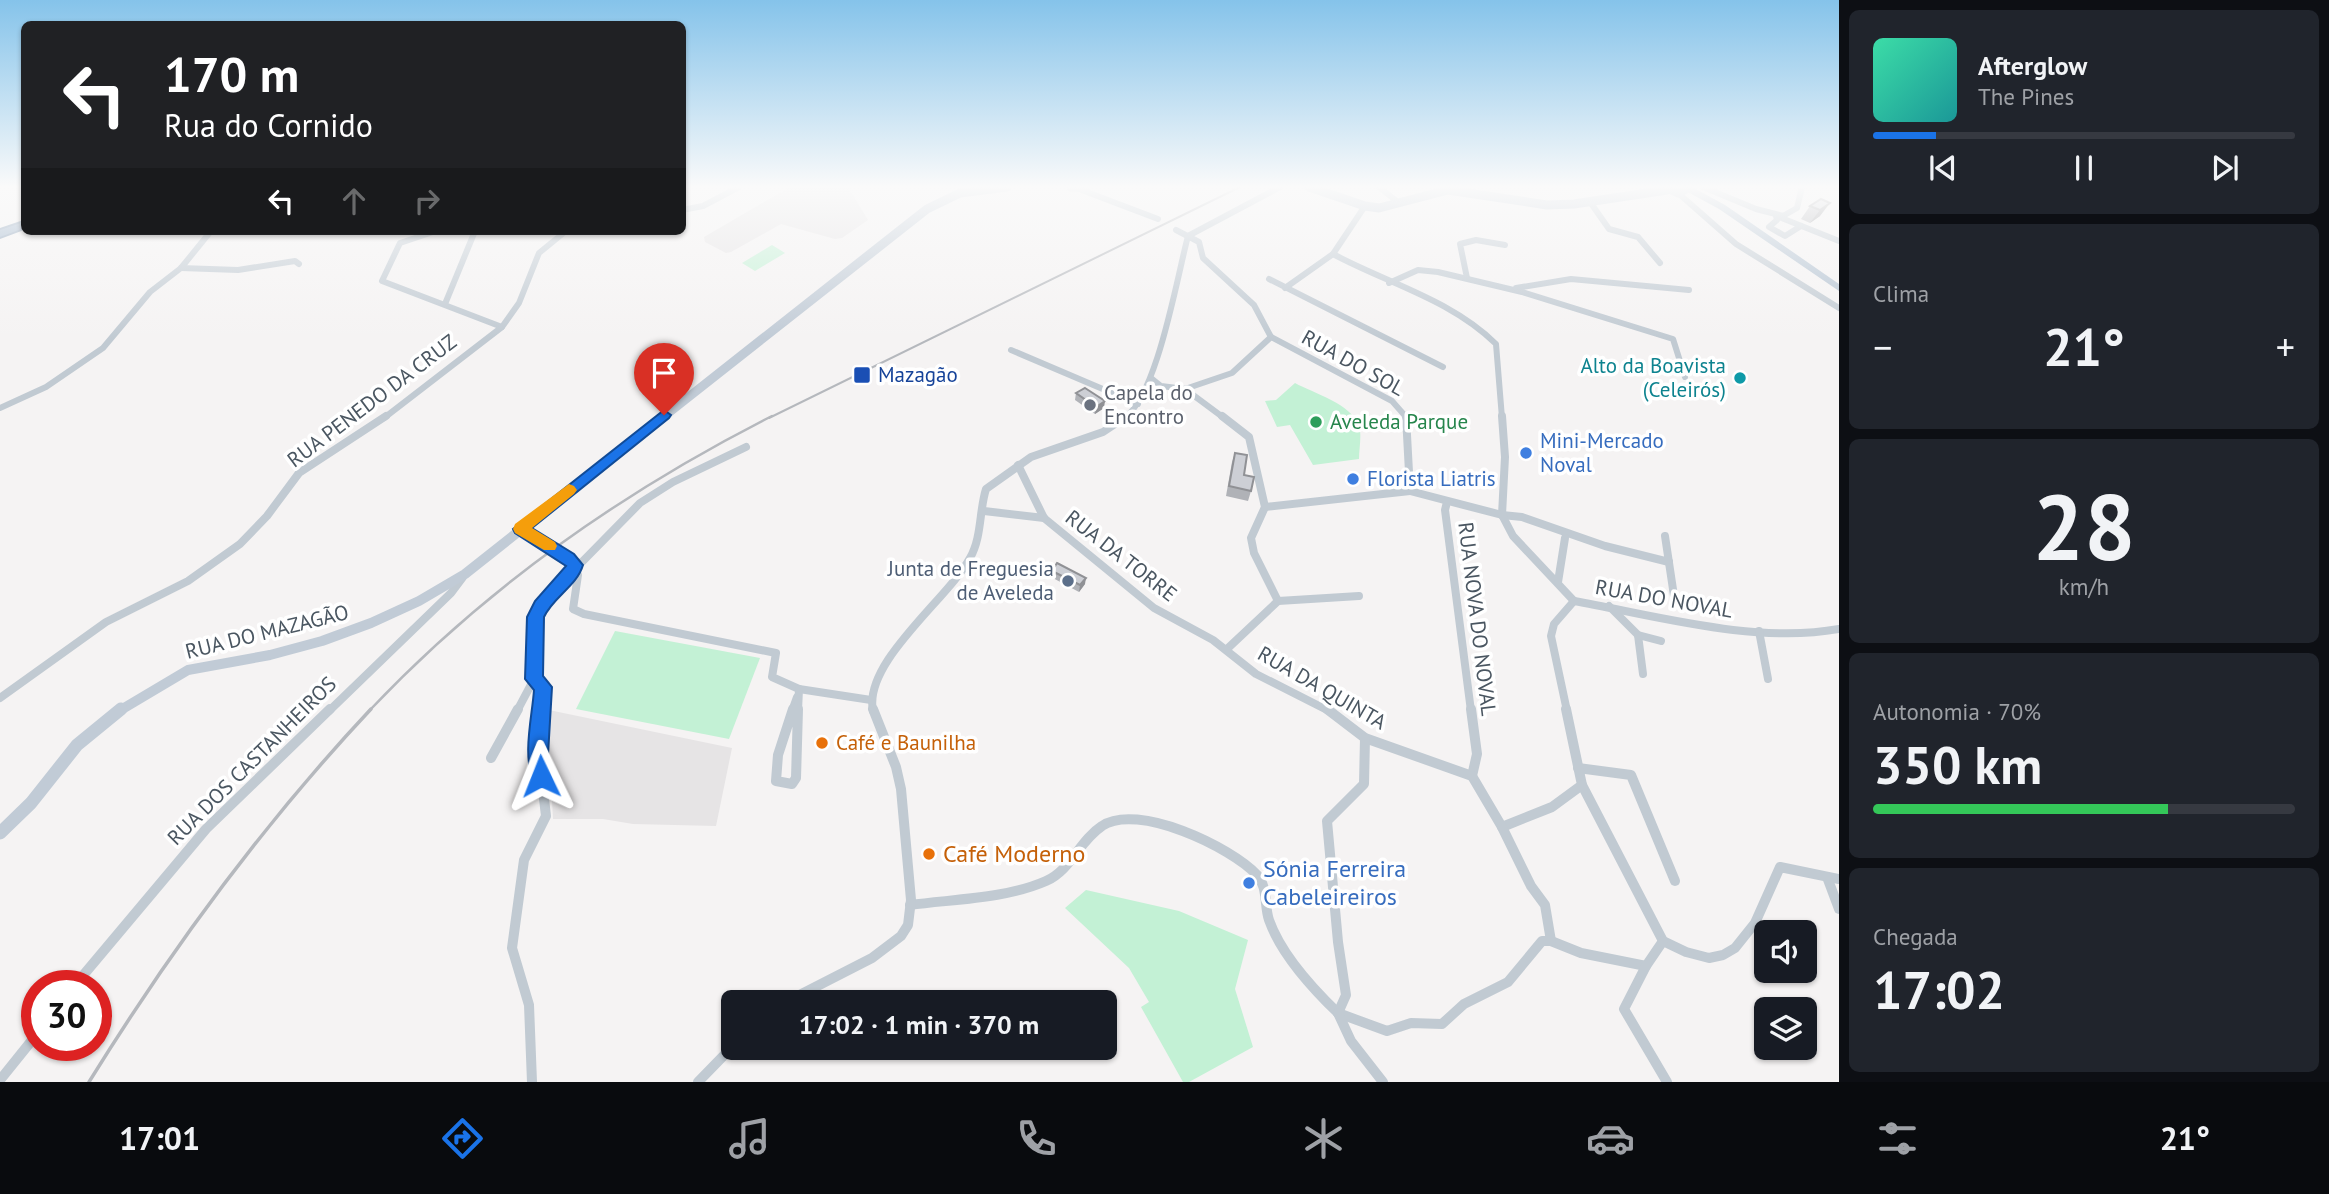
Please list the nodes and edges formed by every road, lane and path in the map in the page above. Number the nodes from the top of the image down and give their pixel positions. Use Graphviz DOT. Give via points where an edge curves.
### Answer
graph roads {
  1 [pos="206,237"];
  2 [pos="417,237"];
  3 [pos="472,237"];
  4 [pos="553,237"];
  5 [pos="891,237"];
  6 [pos="1188,237"];
  7 [pos="1191,237"];
  8 [pos="1344,237"];
  9 [pos="1638,237"];
  10 [pos="1730,237"];
  11 [pos="1766,237"];
  12 [pos="1505,245"];
  13 [pos="1333,254"];
  14 [pos="1660,263"];
  15 [pos="299,264"];
  16 [pos="181,268"];
  17 [pos="1468,278"];
  18 [pos="1269,279"];
  19 [pos="1389,283"];
  20 [pos="1285,288"];
  21 [pos="1513,288"];
  22 [pos="1839,288"];
  23 [pos="1689,289"];
  24 [pos="445,304"];
  25 [pos="1839,308"];
  26 [pos="502,327"];
  27 [pos="1271,337"];
  28 [pos="1011,350"];
  29 [pos="1443,367"];
  30 [pos="1151,377"];
  31 [pos="1685,377"];
  32 [pos="1161,386"];
  33 [pos="1185,389"];
  34 [pos="1139,402"];
  35 [pos="0,408"];
  36 [pos="746,447"];
  37 [pos="1018,466"];
  38 [pos="1410,491"];
  39 [pos="1447,502"];
  40 [pos="1265,507"];
  41 [pos="984,512"];
  42 [pos="1502,515"];
  43 [pos="1044,518"];
  44 [pos="521,529"];
  45 [pos="1665,536"];
  46 [pos="1565,538"];
  47 [pos="572,562"];
  48 [pos="1669,562"];
  49 [pos="465,574"];
  50 [pos="1558,582"];
  51 [pos="1359,596"];
  52 [pos="1674,596"];
  53 [pos="1278,601"];
  54 [pos="1574,601"];
  55 [pos="1609,606"];
  56 [pos="1839,629"];
  57 [pos="1759,631"];
  58 [pos="1638,635"];
  59 [pos="1661,641"];
  60 [pos="1227,649"];
  61 [pos="1643,674"];
  62 [pos="534,679"];
  63 [pos="1768,679"];
  64 [pos="798,693"];
  65 [pos="0,698"];
  66 [pos="871,700"];
  67 [pos="1365,738"];
  68 [pos="491,758"];
  69 [pos="1578,768"];
  70 [pos="1472,776"];
  71 [pos="1582,785"];
  72 [pos="1502,827"];
  73 [pos="0,833"];
  74 [pos="1827,877"];
  75 [pos="1839,879"];
  76 [pos="1675,881"];
  77 [pos="910,905"];
  78 [pos="1839,909"];
  79 [pos="1551,941"];
  80 [pos="1663,941"];
  81 [pos="1646,966"];
  82 [pos="88,970"];
  83 [pos="809,990"];
  84 [pos="1338,1013"];
  85 [pos="21,1054"];
  86 [pos="721,1058"];
  87 [pos="0,1080"];
  88 [pos="532,1082"];
  89 [pos="698,1082"];
  90 [pos="1382,1082"];
  91 [pos="1667,1082"];
  1 -- 16 [label="street"];
  2 -- 24 [label="street" via="400,243 382,281"];
  3 -- 24 [label="street"];
  4 -- 26 [label="street, RUA PENEDO DA CRUZ" via="534,260 514,314"];
  5 -- 44 [label="street, RUA DO MAZAGÃO"];
  6 -- 30 [label="street"];
  7 -- 27 [label="street" via="1199,242 1203,258 1215,271 1254,305"];
  8 -- 13 [label="street"];
  9 -- 14 [label="street"];
  10 -- 25 [label="street"];
  11 -- 22 [label="main road"];
  12 -- 17 [label="street" via="1465,240 1460,244"];
  13 -- 19 [label="street, RUA NOVA DO NOVAL"];
  13 -- 20 [label="street"];
  15 -- 16 [label="street" via="237,272"];
  16 -- 35 [label="street" via="150,292 94,355 46,387"];
  17 -- 19 [label="street" via="1419,270"];
  17 -- 21 [label="street"];
  18 -- 20 [label="street"];
  19 -- 42 [label="street, RUA NOVA DO NOVAL" via="1466,320 1496,344 1505,457"];
  20 -- 29 [label="street"];
  21 -- 23 [label="street" via="1571,279"];
  21 -- 31 [label="street" via="1673,339"];
  24 -- 26 [label="street"];
  26 -- 65 [label="street, RUA PENEDO DA CRUZ" via="367,431 299,472 240,544 187,580 106,622"];
  27 -- 33 [label="street" via="1232,373"];
  27 -- 38 [label="street, RUA DO SOL" via="1403,411 1408,419"];
  28 -- 34 [label="street"];
  30 -- 32 [label="street"];
  30 -- 34 [label="street"];
  32 -- 33 [label="street"];
  32 -- 34 [label="street"];
  33 -- 40 [label="street" via="1250,437"];
  34 -- 37 [label="street" via="1135,411 1103,432 1031,457"];
  36 -- 47 [label="street" via="640,503 582,562"];
  37 -- 41 [label="street" via="986,489"];
  37 -- 43 [label="street, RUA DA TORRE"];
  38 -- 39 [label="street"];
  38 -- 40 [label="street"];
  39 -- 42 [label="street, RUA NOVA DO NOVAL"];
  39 -- 70 [label="street, RUA NOVA DO NOVAL" via="1453,584 1477,754"];
  40 -- 53 [label="street" via="1251,538"];
  41 -- 43 [label="street"];
  41 -- 66 [label="street" via="972,555 885,666"];
  42 -- 48 [label="street"];
  42 -- 50 [label="street" via="1513,536"];
  43 -- 60 [label="street, RUA DA TORRE" via="1154,608"];
  44 -- 47 [label="street, bridge"];
  44 -- 49 [label="street, RUA DO MAZAGÃO"];
  45 -- 48 [label="street"];
  46 -- 50 [label="street"];
  47 -- 62 [label="street" via="573,570 536,617"];
  47 -- 64 [label="street" via="579,572 573,609 776,653 772,677"];
  48 -- 52 [label="street"];
  49 -- 73 [label="street, RUA DO MAZAGÃO" via="378,622 269,655 201,665 157,685 80,742"];
  49 -- 82 [label="street, RUA DOS CASTANHEIROS" via="451,593 206,829"];
  50 -- 54 [label="street"];
  51 -- 53 [label="street"];
  53 -- 60 [label="street, RUA DA QUINTA"];
  54 -- 55 [label="street, RUA DO NOVAL"];
  54 -- 69 [label="street, RUA DO NOVAL" via="1554,624 1551,636"];
  55 -- 57 [label="street, RUA DO NOVAL"];
  55 -- 58 [label="street"];
  56 -- 57 [label="street, RUA DO NOVAL" via="1818,634"];
  57 -- 63 [label="street"];
  58 -- 59 [label="street"];
  58 -- 61 [label="street"];
  60 -- 67 [label="street, RUA DA QUINTA" via="1256,674 1320,704"];
  62 -- 68 [label="street"];
  62 -- 88 [label="street" via="543,687 539,755 546,816 524,860 512,948 529,1005"];
  64 -- 64 [label="street" via="777,764 776,781 786,784 796,778"];
  64 -- 66 [label="street"];
  66 -- 77 [label="street" via="902,787"];
  67 -- 70 [label="street, RUA DA QUINTA"];
  67 -- 84 [label="street" via="1364,784 1327,821 1346,995"];
  69 -- 71 [label="street, RUA DO NOVAL"];
  69 -- 76 [label="street" via="1631,775"];
  70 -- 72 [label="street"];
  71 -- 72 [label="street" via="1552,807"];
  71 -- 80 [label="street, RUA DO NOVAL"];
  72 -- 79 [label="street" via="1545,905"];
  74 -- 75 [label="street"];
  74 -- 78 [label="street"];
  74 -- 80 [label="street" via="1780,867 1762,915 1723,956 1706,959"];
  77 -- 83 [label="street" via="905,933 889,949"];
  77 -- 84 [label="street" via="1044,882 1062,873 1106,823 1149,822 1175,828 1205,840 1260,878 1269,919 1287,951"];
  79 -- 81 [label="street" via="1555,946"];
  79 -- 84 [label="street" via="1542,941 1532,950 1508,982 1464,1004 1442,1024 1406,1024 1387,1031"];
  80 -- 81 [label="street"];
  81 -- 91 [label="street" via="1624,1009"];
  84 -- 90 [label="street" via="1351,1041"];
  85 -- 87 [label="street"];
  86 -- 89 [label="street"];
}
